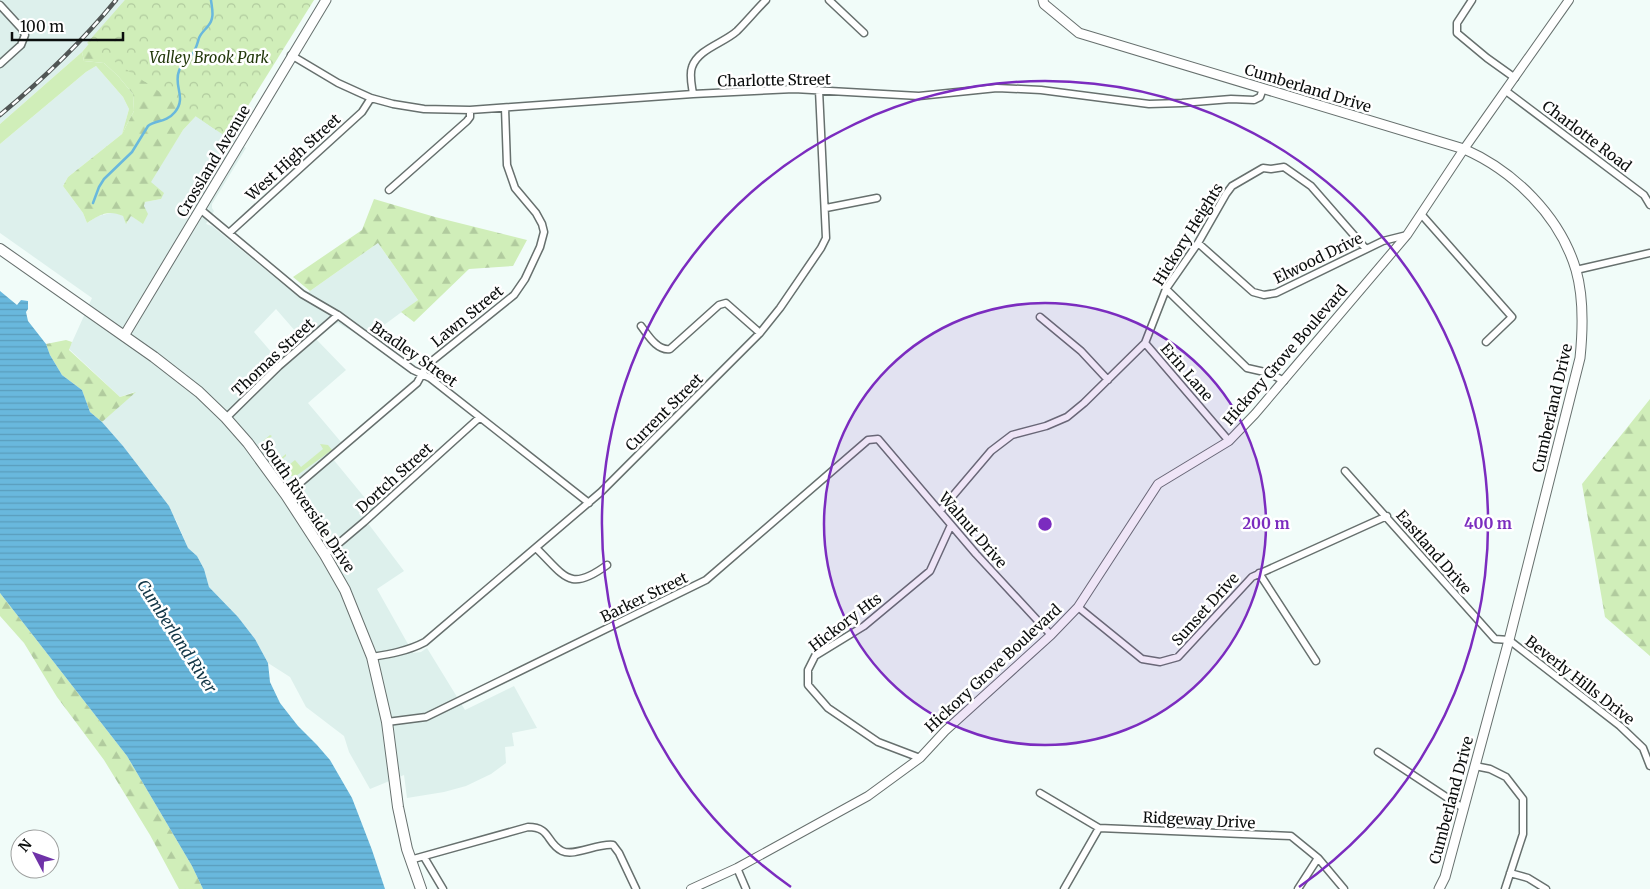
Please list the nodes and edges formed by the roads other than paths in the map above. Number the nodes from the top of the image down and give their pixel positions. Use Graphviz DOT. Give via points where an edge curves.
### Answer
graph roads {
  1 [pos="326,0"];
  2 [pos="766,0"];
  3 [pos="829,0"];
  4 [pos="1042,0"];
  5 [pos="1472,0"];
  6 [pos="1569,0"];
  7 [pos="0,5"];
  8 [pos="864,33"];
  9 [pos="292,55"];
  10 [pos="0,64"];
  11 [pos="1515,78"];
  12 [pos="1263,89"];
  13 [pos="819,90"];
  14 [pos="1506,91"];
  15 [pos="693,94"];
  16 [pos="371,98"];
  17 [pos="505,108"];
  18 [pos="470,110"];
  19 [pos="1464,149"];
  20 [pos="389,190"];
  21 [pos="877,198"];
  22 [pos="1650,205"];
  23 [pos="826,208"];
  24 [pos="200,209"];
  25 [pos="1421,214"];
  26 [pos="229,233"];
  27 [pos="1407,235"];
  28 [pos="1198,243"];
  29 [pos="0,249"];
  30 [pos="1366,249"];
  31 [pos="1650,253"];
  32 [pos="1576,270"];
  33 [pos="1166,289"];
  34 [pos="338,315"];
  35 [pos="1040,317"];
  36 [pos="641,326"];
  37 [pos="760,333"];
  38 [pos="124,336"];
  39 [pos="1486,342"];
  40 [pos="1145,343"];
  41 [pos="422,374"];
  42 [pos="1108,380"];
  43 [pos="1284,381"];
  44 [pos="226,418"];
  45 [pos="479,418"];
  46 [pos="878,439"];
  47 [pos="1229,441"];
  48 [pos="1345,471"];
  49 [pos="286,495"];
  50 [pos="589,502"];
  51 [pos="940,511"];
  52 [pos="1387,516"];
  53 [pos="951,525"];
  54 [pos="536,548"];
  55 [pos="325,555"];
  56 [pos="608,565"];
  57 [pos="1259,573"];
  58 [pos="1078,607"];
  59 [pos="1051,635"];
  60 [pos="1508,640"];
  61 [pos="372,657"];
  62 [pos="1316,661"];
  63 [pos="387,722"];
  64 [pos="1378,752"];
  65 [pos="920,758"];
  66 [pos="1475,766"];
  67 [pos="1650,766"];
  68 [pos="1040,793"];
  69 [pos="1463,808"];
  70 [pos="1099,828"];
  71 [pos="424,857"];
  72 [pos="1318,858"];
  73 [pos="410,860"];
  74 [pos="737,868"];
  75 [pos="1510,873"];
  76 [pos="442,888"];
  77 [pos="421,889"];
  78 [pos="636,889"];
  79 [pos="691,889"];
  80 [pos="746,889"];
  81 [pos="1064,889"];
  82 [pos="1298,889"];
  83 [pos="1344,889"];
  84 [pos="1439,889"];
  85 [pos="1505,889"];
  86 [pos="1546,889"];
  1 -- 9 [label="main road, Crossland Avenue"];
  2 -- 15 [label="street" via="736,32 695,62 691,76"];
  3 -- 8 [label="street"];
  4 -- 12 [label="main road, Cumberland Drive" via="1079,33"];
  5 -- 11 [label="street" via="1457,23 1457,33"];
  6 -- 11 [label="street, Hickory Grove Boulevard"];
  7 -- 10 [label="street" via="25,35 20,45"];
  9 -- 16 [label="street, Charlotte Street" via="338,83"];
  9 -- 24 [label="main road, Crossland Avenue"];
  11 -- 14 [label="street, Hickory Grove Boulevard"];
  12 -- 13 [label="street, Charlotte Street" via="1260,97 1254,100 1231,98 1182,104 1149,104 1040,90 997,88 906,95"];
  12 -- 19 [label="main road, Cumberland Drive"];
  13 -- 15 [label="street, Charlotte Street"];
  13 -- 23 [label="street, Current Street"];
  14 -- 19 [label="street, Hickory Grove Boulevard"];
  14 -- 22 [label="street, Charlotte Road" via="1644,195"];
  15 -- 17 [label="street, Charlotte Street"];
  16 -- 18 [label="street, Charlotte Street" via="407,107"];
  16 -- 26 [label="street, West High Street" via="362,112"];
  17 -- 18 [label="street, Charlotte Street"];
  17 -- 41 [label="street, Lawn Street" via="508,173 515,188 540,219 544,232 542,240 525,279 514,295 427,365"];
  18 -- 20 [label="street" via="467,121"];
  19 -- 25 [label="street, Hickory Grove Boulevard"];
  19 -- 32 [label="main road, Cumberland Drive" via="1489,161 1532,198 1557,230"];
  21 -- 23 [label="street"];
  23 -- 37 [label="street, Current Street" via="824,243"];
  24 -- 26 [label="street, Bradley Street"];
  24 -- 38 [label="main road, Crossland Avenue"];
  25 -- 27 [label="street, Hickory Grove Boulevard"];
  25 -- 39 [label="street" via="1512,317"];
  26 -- 34 [label="street, Bradley Street" via="302,294"];
  27 -- 30 [label="street, Elwood Drive"];
  27 -- 43 [label="street, Hickory Grove Boulevard"];
  28 -- 30 [label="street, Elwood Drive" via="1253,292 1264,295 1276,293"];
  28 -- 30 [label="street, Hickory Heights" via="1232,186 1263,168 1284,167 1311,186"];
  28 -- 33 [label="street, Hickory Heights"];
  29 -- 38 [label="highway, South Riverside Drive"];
  31 -- 32 [label="street"];
  32 -- 60 [label="main road, Cumberland Drive" via="1582,312 1580,358"];
  33 -- 40 [label="street, Hickory Heights"];
  33 -- 43 [label="street" via="1247,368 1270,373"];
  34 -- 41 [label="street, Bradley Street"];
  34 -- 44 [label="street, Thomas Street"];
  35 -- 42 [label="street" via="1081,351"];
  36 -- 37 [label="street" via="659,347 670,349 719,305 726,304"];
  37 -- 50 [label="street, Current Street"];
  38 -- 44 [label="highway, South Riverside Drive" via="174,371"];
  40 -- 42 [label="street, Hickory Heights"];
  40 -- 47 [label="street, Erin Lane"];
  41 -- 45 [label="street, Bradley Street"];
  41 -- 49 [label="street, Lawn Street" via="417,383"];
  42 -- 51 [label="street, Hickory Heights" via="1067,416 1046,426 1012,435 991,450"];
  43 -- 47 [label="street, Hickory Grove Boulevard"];
  44 -- 49 [label="highway, South Riverside Drive"];
  45 -- 50 [label="street, Bradley Street"];
  45 -- 55 [label="street, Dortch Street"];
  46 -- 51 [label="street, Walnut Drive"];
  46 -- 63 [label="street, Barker Street" via="868,440 706,580 426,717"];
  47 -- 58 [label="street, Hickory Grove Boulevard" via="1158,484"];
  48 -- 52 [label="street, Eastland Drive"];
  49 -- 55 [label="highway, South Riverside Drive"];
  50 -- 54 [label="street, Current Street"];
  51 -- 53 [label="street, Walnut Drive"];
  52 -- 57 [label="street, Sunset Drive"];
  52 -- 60 [label="street, Eastland Drive" via="1495,639"];
  53 -- 59 [label="street, Walnut Drive"];
  53 -- 65 [label="street, Hickory Hts" via="930,571 864,626 815,656 808,670 808,685 828,708 878,742"];
  54 -- 56 [label="street" via="563,574 576,580 589,577"];
  54 -- 61 [label="street, Current Street" via="425,642"];
  55 -- 61 [label="highway, South Riverside Drive" via="345,590"];
  57 -- 58 [label="street, Sunset Drive" via="1178,657 1160,662 1142,659"];
  57 -- 62 [label="street"];
  58 -- 59 [label="street, Hickory Grove Boulevard"];
  59 -- 65 [label="street, Hickory Grove Boulevard" via="945,731"];
  60 -- 66 [label="main road, Cumberland Drive"];
  60 -- 67 [label="street, Beverly Hills Drive" via="1620,726 1643,748"];
  61 -- 63 [label="highway, South Riverside Drive"];
  63 -- 73 [label="highway, South Riverside Drive" via="398,807"];
  64 -- 69 [label="street"];
  65 -- 74 [label="street, Hickory Grove Boulevard" via="868,796"];
  66 -- 69 [label="main road, Cumberland Drive"];
  66 -- 75 [label="street" via="1506,777 1523,799 1523,834"];
  68 -- 70 [label="street, Ridgeway Drive"];
  69 -- 84 [label="main road, Cumberland Drive"];
  70 -- 72 [label="street, Ridgeway Drive" via="1292,836"];
  70 -- 81 [label="street"];
  71 -- 73 [label="street"];
  71 -- 76 [label="street"];
  71 -- 78 [label="street" via="536,827 543,829 561,851 569,853 612,845"];
  72 -- 82 [label="street"];
  72 -- 83 [label="street, Ridgeway Drive"];
  73 -- 77 [label="highway, South Riverside Drive"];
  74 -- 79 [label="street, Hickory Grove Boulevard"];
  74 -- 80 [label="street"];
  75 -- 85 [label="street"];
  75 -- 86 [label="street" via="1528,878"];
}
